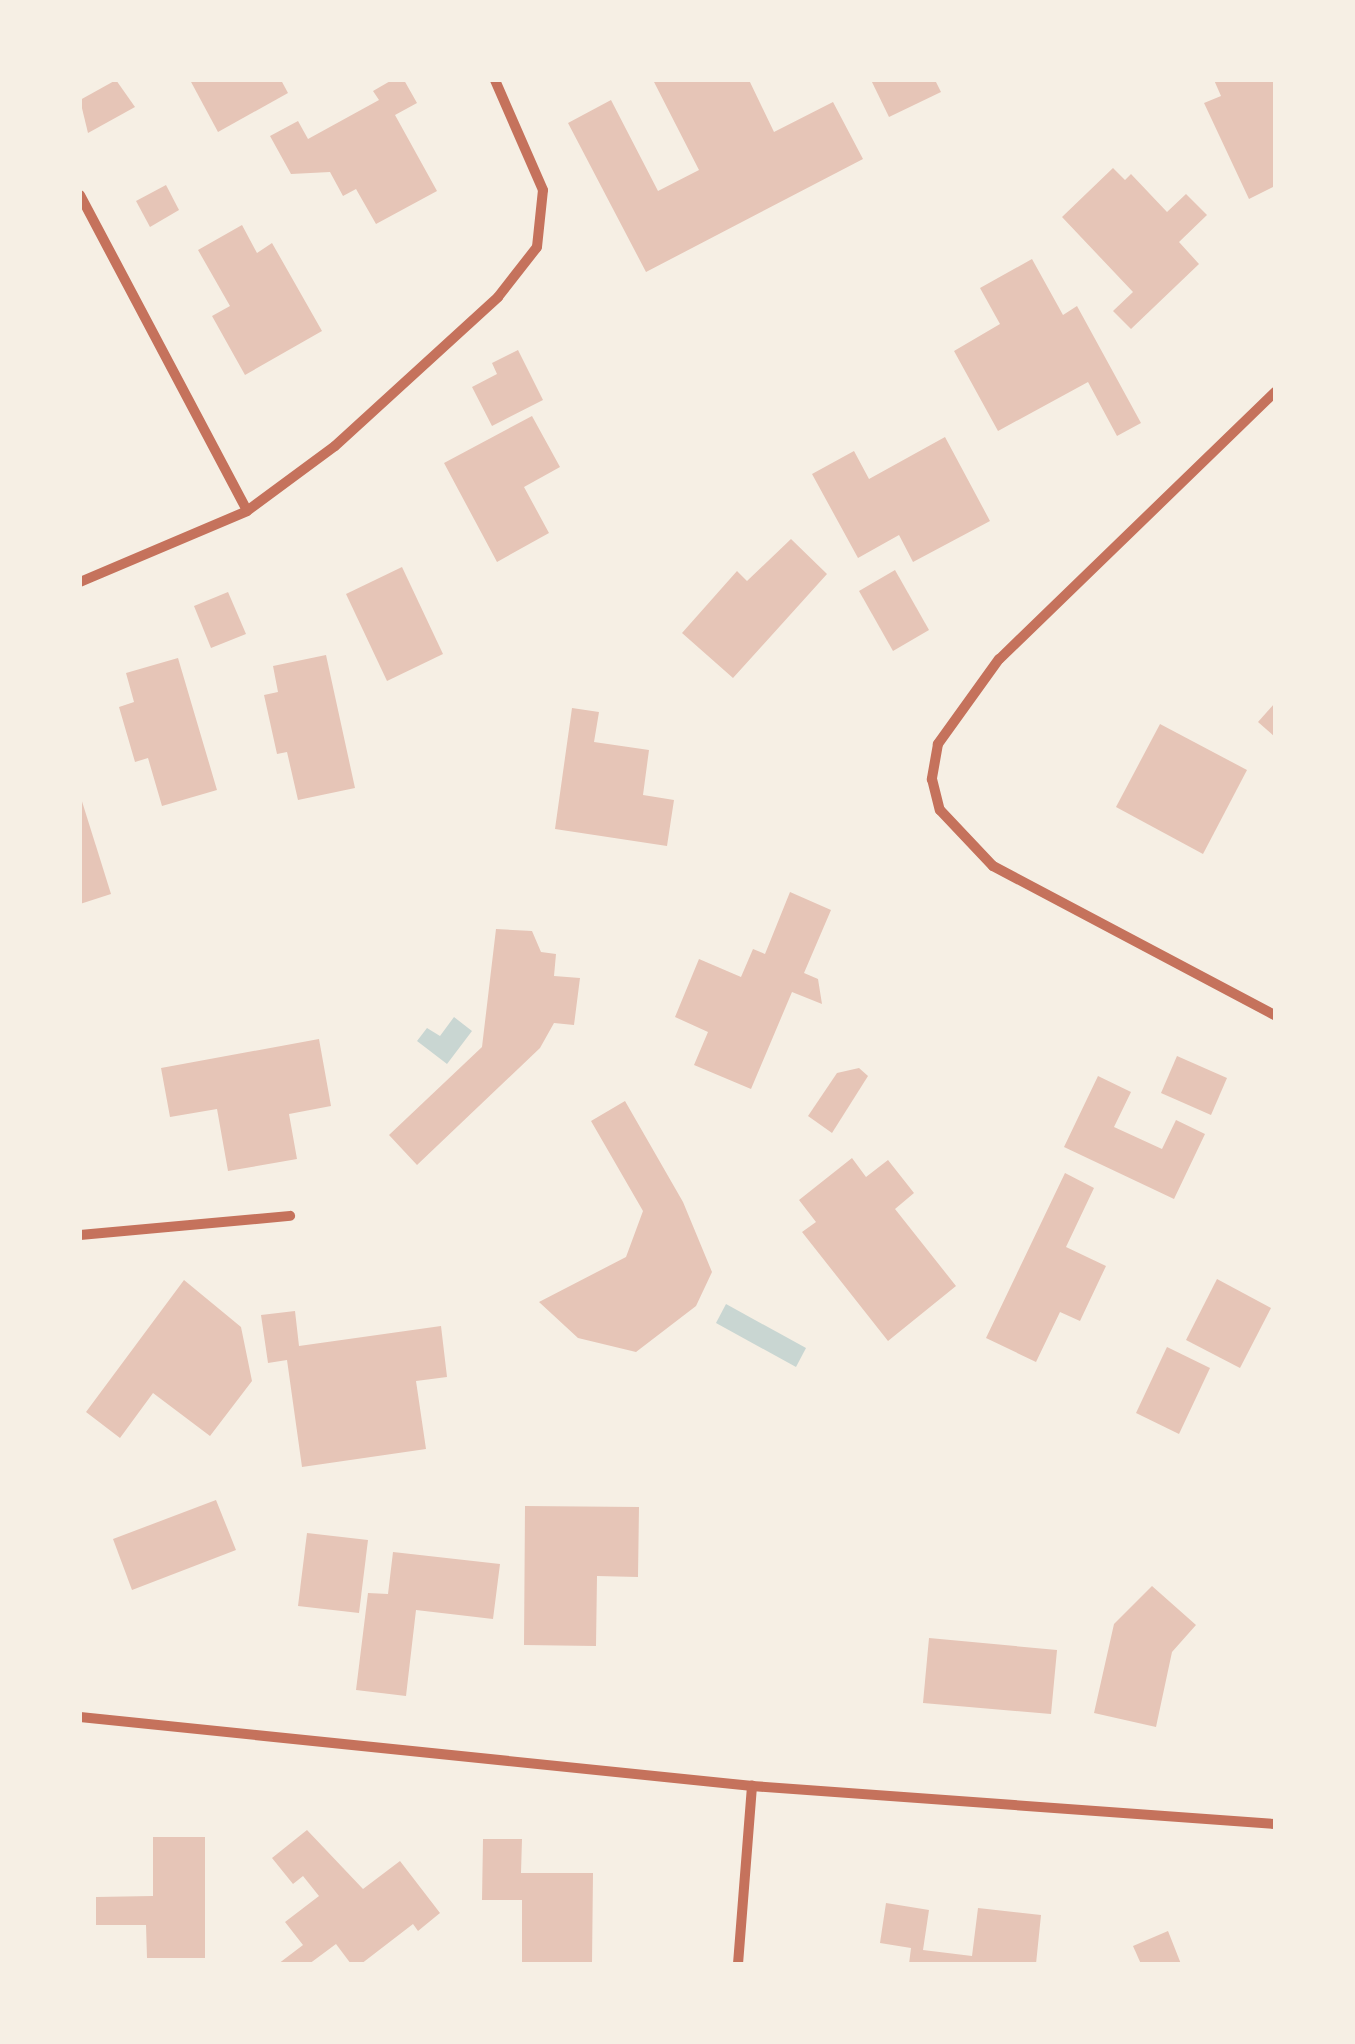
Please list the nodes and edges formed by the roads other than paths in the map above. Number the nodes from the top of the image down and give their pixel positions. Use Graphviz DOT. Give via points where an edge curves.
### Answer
graph roads {
  1 [pos="495,80"];
  2 [pos="80,195"];
  3 [pos="1275,392"];
  4 [pos="247,511"];
  5 [pos="80,582"];
  6 [pos="1275,1015"];
  7 [pos="290,1216"];
  8 [pos="80,1235"];
  9 [pos="80,1717"];
  10 [pos="752,1786"];
  11 [pos="1275,1824"];
  12 [pos="738,1964"];
  1 -- 4 [label="street" via="544,190 536,247 498,296 362,421"];
  2 -- 4 [label="street"];
  3 -- 6 [label="street" via="999,659 938,744 932,780 940,810 993,866"];
  4 -- 5 [label="street"];
  7 -- 8 [label="street"];
  9 -- 10 [label="street"];
  10 -- 11 [label="street"];
  10 -- 12 [label="street"];
}
